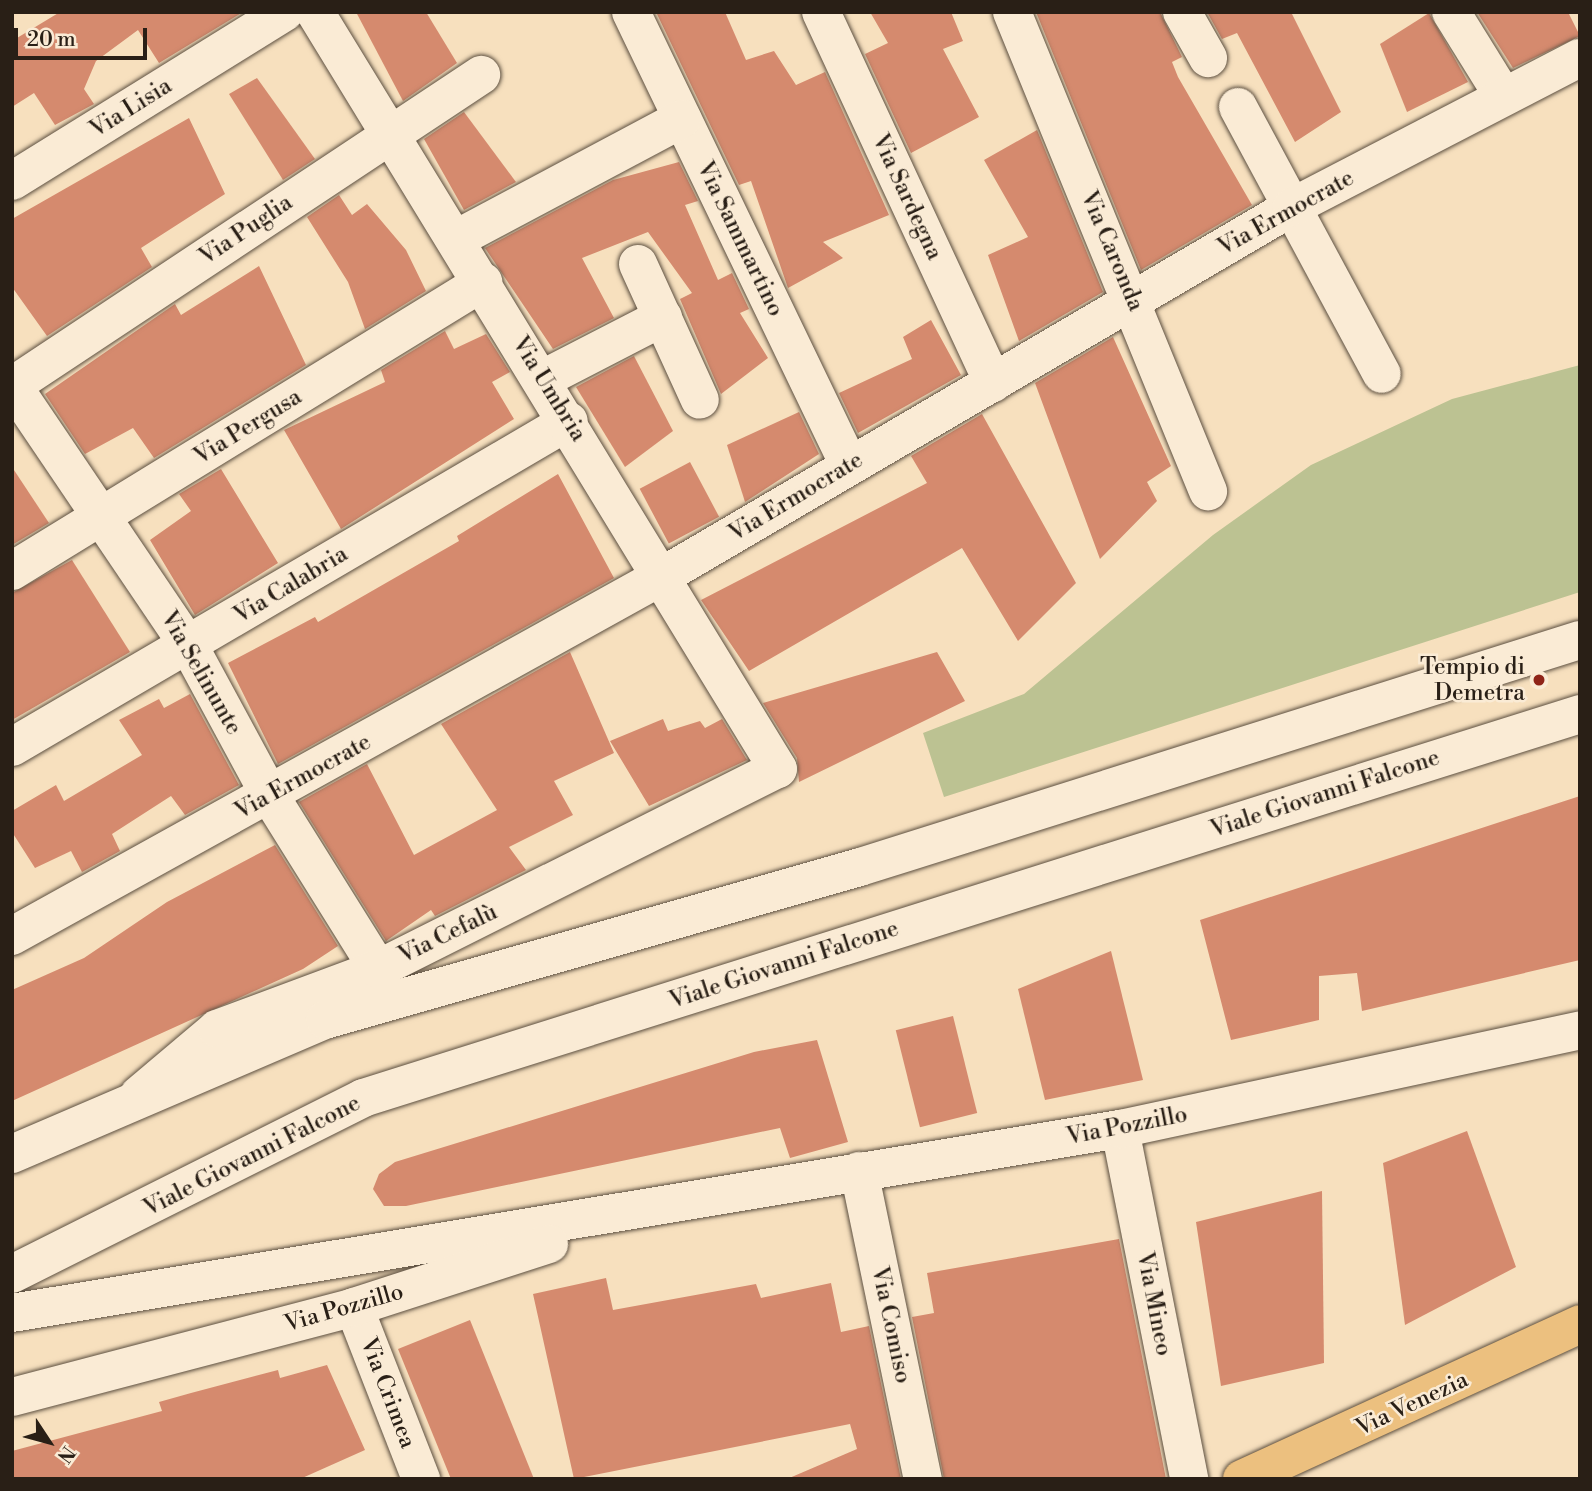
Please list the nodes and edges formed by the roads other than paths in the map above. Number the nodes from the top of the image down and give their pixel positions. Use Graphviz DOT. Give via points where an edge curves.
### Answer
graph roads {
  1 [pos="285,12"];
  2 [pos="315,12"];
  3 [pos="631,12"];
  4 [pos="821,12"];
  5 [pos="1012,12"];
  6 [pos="1182,12"];
  7 [pos="1451,12"];
  8 [pos="1208,58"];
  9 [pos="1580,58"];
  10 [pos="481,75"];
  11 [pos="1503,96"];
  12 [pos="1238,107"];
  13 [pos="682,119"];
  14 [pos="391,134"];
  15 [pos="12,181"];
  16 [pos="1292,207"];
  17 [pos="456,239"];
  18 [pos="638,264"];
  19 [pos="483,282"];
  20 [pos="1133,301"];
  21 [pos="663,317"];
  22 [pos="1382,374"];
  23 [pos="543,379"];
  24 [pos="993,383"];
  25 [pos="12,386"];
  26 [pos="700,400"];
  27 [pos="569,421"];
  28 [pos="849,465"];
  29 [pos="1208,491"];
  30 [pos="101,516"];
  31 [pos="12,571"];
  32 [pos="664,575"];
  33 [pos="1580,640"];
  34 [pos="189,646"];
  35 [pos="1580,714"];
  36 [pos="12,747"];
  37 [pos="778,769"];
  38 [pos="270,796"];
  39 [pos="12,936"];
  40 [pos="378,969"];
  41 [pos="1580,1030"];
  42 [pos="126,1105"];
  43 [pos="1120,1129"];
  44 [pos="12,1154"];
  45 [pos="859,1171"];
  46 [pos="671,1204"];
  47 [pos="12,1275"];
  48 [pos="354,1307"];
  49 [pos="12,1313"];
  50 [pos="1580,1324"];
  51 [pos="12,1397"];
  52 [pos="421,1479"];
  53 [pos="923,1479"];
  54 [pos="1189,1479"];
  55 [pos="1242,1479"];
  1 -- 15 [label="street, Via Lisia"];
  2 -- 14 [label="street, Via Umbria"];
  3 -- 13 [label="street, Via Sammartino"];
  4 -- 24 [label="street, Via Sardegna"];
  5 -- 20 [label="street, Via Caronda"];
  6 -- 8 [label="street"];
  7 -- 11 [label="street"];
  9 -- 11 [label="street, Via Ermocrate"];
  10 -- 14 [label="street, Via Puglia"];
  11 -- 16 [label="street, Via Ermocrate"];
  12 -- 16 [label="street"];
  13 -- 17 [label="street"];
  13 -- 28 [label="street, Via Sammartino"];
  14 -- 17 [label="street, Via Umbria"];
  14 -- 25 [label="street, Via Puglia"];
  16 -- 20 [label="street, Via Ermocrate"];
  16 -- 22 [label="street"];
  17 -- 19 [label="street, Via Umbria"];
  18 -- 21 [label="street"];
  19 -- 23 [label="street, Via Umbria"];
  19 -- 30 [label="street, Via Pergusa"];
  20 -- 24 [label="street, Via Ermocrate"];
  20 -- 29 [label="street, Via Caronda"];
  21 -- 23 [label="street"];
  21 -- 26 [label="street"];
  23 -- 27 [label="street, Via Umbria"];
  24 -- 28 [label="street, Via Ermocrate"];
  25 -- 30 [label="street, Via Selinunte"];
  27 -- 32 [label="street, Via Umbria"];
  27 -- 34 [label="street, Via Calabria"];
  28 -- 32 [label="street, Via Ermocrate"];
  30 -- 31 [label="street, Via Pergusa"];
  30 -- 34 [label="street, Via Selinunte"];
  32 -- 37 [label="street, Via Umbria"];
  32 -- 38 [label="street, Via Ermocrate"];
  33 -- 42 [label="street" via="860,867 325,1020"];
  34 -- 36 [label="street, Via Calabria"];
  34 -- 38 [label="street, Via Selinunte"];
  35 -- 47 [label="street, Viale Giovanni Falcone" via="363,1098"];
  37 -- 40 [label="street, Via Cefalù"];
  38 -- 39 [label="street, Via Ermocrate"];
  38 -- 40 [label="street, Via Selinunte"];
  40 -- 42 [label="street, Via Cefalù" via="217,1029"];
  41 -- 43 [label="street, Via Pozzillo"];
  42 -- 44 [label="street"];
  43 -- 45 [label="street, Via Pozzillo"];
  43 -- 54 [label="street, Via Mineo"];
  45 -- 46 [label="street, Via Pozzillo"];
  45 -- 53 [label="street, Via Comiso"];
  46 -- 48 [label="street, Via Pozzillo"];
  46 -- 49 [label="street, Via Pozzillo"];
  48 -- 51 [label="street, Via Pozzillo"];
  48 -- 52 [label="street, Via Crimea"];
  50 -- 55 [label="main road, Via Venezia"];
}
